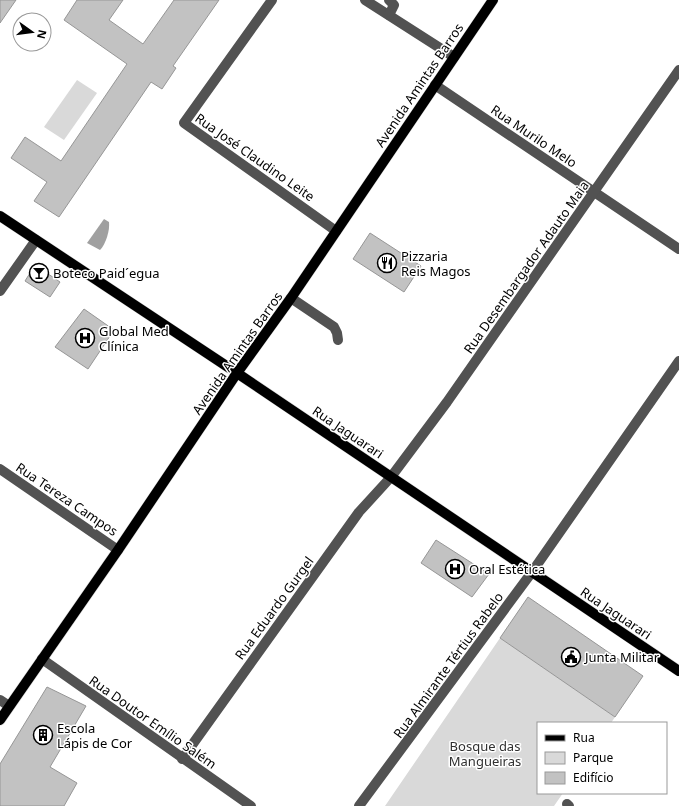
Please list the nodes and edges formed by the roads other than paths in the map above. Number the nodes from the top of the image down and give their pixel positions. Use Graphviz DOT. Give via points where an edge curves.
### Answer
graph roads {
  1 [pos="272,0"];
  2 [pos="366,0"];
  3 [pos="389,0"];
  4 [pos="493,0"];
  5 [pos="389,15"];
  6 [pos="454,57"];
  7 [pos="679,70"];
  8 [pos="435,85"];
  9 [pos="594,192"];
  10 [pos="0,216"];
  11 [pos="336,231"];
  12 [pos="36,240"];
  13 [pos="679,249"];
  14 [pos="0,291"];
  15 [pos="291,298"];
  16 [pos="338,340"];
  17 [pos="679,361"];
  18 [pos="237,373"];
  19 [pos="0,469"];
  20 [pos="391,477"];
  21 [pos="118,550"];
  22 [pos="532,572"];
  23 [pos="42,659"];
  24 [pos="679,671"];
  25 [pos="0,700"];
  26 [pos="9,706"];
  27 [pos="0,720"];
  28 [pos="182,759"];
  29 [pos="251,806"];
  30 [pos="360,806"];
  1 -- 11 [label="street, Rua José Claudino Leite" via="184,123"];
  2 -- 5 [label="street"];
  3 -- 5 [label="street" via="394,5"];
  4 -- 6 [label="main road, Avenida Amintas Barros"];
  5 -- 6 [label="street"];
  6 -- 8 [label="main road, Avenida Amintas Barros"];
  7 -- 9 [label="street, Rua Desembargador Adauto Maia"];
  8 -- 9 [label="street, Rua Murilo Melo"];
  8 -- 11 [label="main road, Avenida Amintas Barros"];
  9 -- 13 [label="street, Rua Murilo Melo"];
  9 -- 20 [label="street, Rua Desembargador Adauto Maia" via="447,402"];
  10 -- 12 [label="main road, Rua Jaguarari"];
  11 -- 15 [label="main road, Avenida Amintas Barros"];
  12 -- 14 [label="street"];
  12 -- 18 [label="main road, Rua Jaguarari"];
  15 -- 16 [label="street" via="334,327"];
  15 -- 18 [label="main road, Avenida Amintas Barros"];
  17 -- 22 [label="street, Rua Almirante Tértius Rabelo"];
  18 -- 20 [label="main road, Rua Jaguarari"];
  18 -- 21 [label="main road, Avenida Amintas Barros"];
  19 -- 21 [label="street, Rua Tereza Campos"];
  20 -- 22 [label="main road, Rua Jaguarari"];
  20 -- 28 [label="street, Rua Eduardo Gurgel" via="354,518"];
  21 -- 23 [label="main road, Avenida Amintas Barros"];
  22 -- 24 [label="main road, Rua Jaguarari"];
  22 -- 30 [label="street, Rua Almirante Tértius Rabelo"];
  23 -- 26 [label="main road, Avenida Amintas Barros"];
  23 -- 28 [label="street, Rua Doutor Emílio Salém"];
  25 -- 26 [label="street"];
  26 -- 27 [label="main road, Avenida Amintas Barros"];
  28 -- 29 [label="street, Rua Doutor Emílio Salém"];
}
